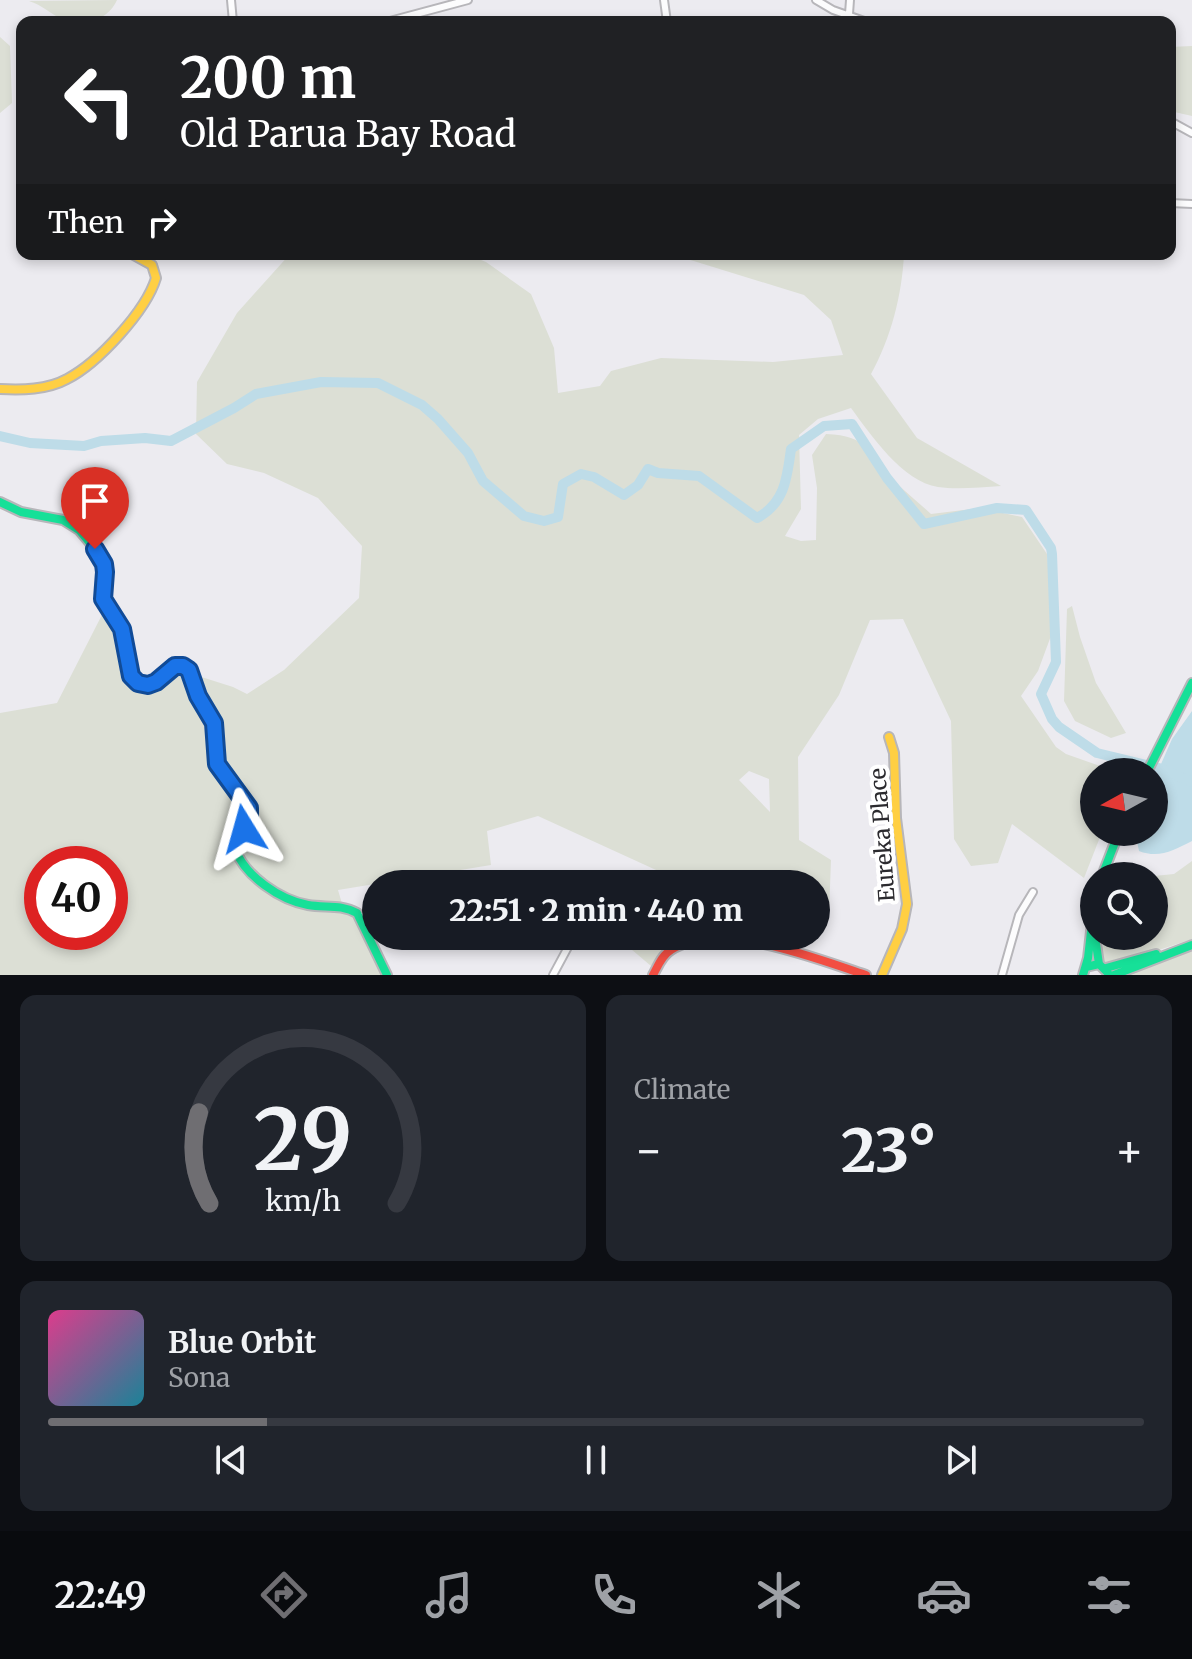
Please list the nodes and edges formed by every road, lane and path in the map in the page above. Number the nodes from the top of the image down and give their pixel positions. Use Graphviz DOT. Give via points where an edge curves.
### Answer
graph roads {
  1 [pos="468,0"];
  2 [pos="816,0"];
  3 [pos="850,0"];
  4 [pos="849,14"];
  5 [pos="408,16"];
  6 [pos="854,16"];
  7 [pos="146,260"];
  8 [pos="0,389"];
  9 [pos="0,502"];
  10 [pos="1192,683"];
  11 [pos="889,737"];
  12 [pos="1155,758"];
  13 [pos="1033,892"];
  14 [pos="360,917"];
  15 [pos="1192,945"];
  16 [pos="566,950"];
  17 [pos="1087,950"];
  18 [pos="1100,950"];
  19 [pos="1107,970"];
  20 [pos="1084,971"];
  21 [pos="387,975"];
  22 [pos="553,975"];
  23 [pos="653,975"];
  24 [pos="866,975"];
  25 [pos="882,975"];
  26 [pos="1002,975"];
  1 -- 5 [label="street"];
  2 -- 4 [label="street"];
  3 -- 4 [label="street"];
  4 -- 6 [label="street"];
  7 -- 8 [label="street" via="153,266 154,287 76,373 27,390"];
  9 -- 14 [label="street" via="63,520 95,549 104,564 103,599 122,629 135,680 148,685 175,666 189,670 214,723 217,764 249,808 235,849 239,862 291,900 350,908"];
  10 -- 12 [label="street"];
  11 -- 25 [label="street, Eureka Place" via="907,904"];
  13 -- 26 [label="street" via="1019,915"];
  14 -- 21 [label="street"];
  15 -- 19 [label="street"];
  16 -- 22 [label="street"];
  17 -- 20 [label="street"];
  18 -- 19 [label="street"];
  19 -- 20 [label="street"];
  23 -- 24 [label="street" via="667,952 702,939 768,944"];
}
